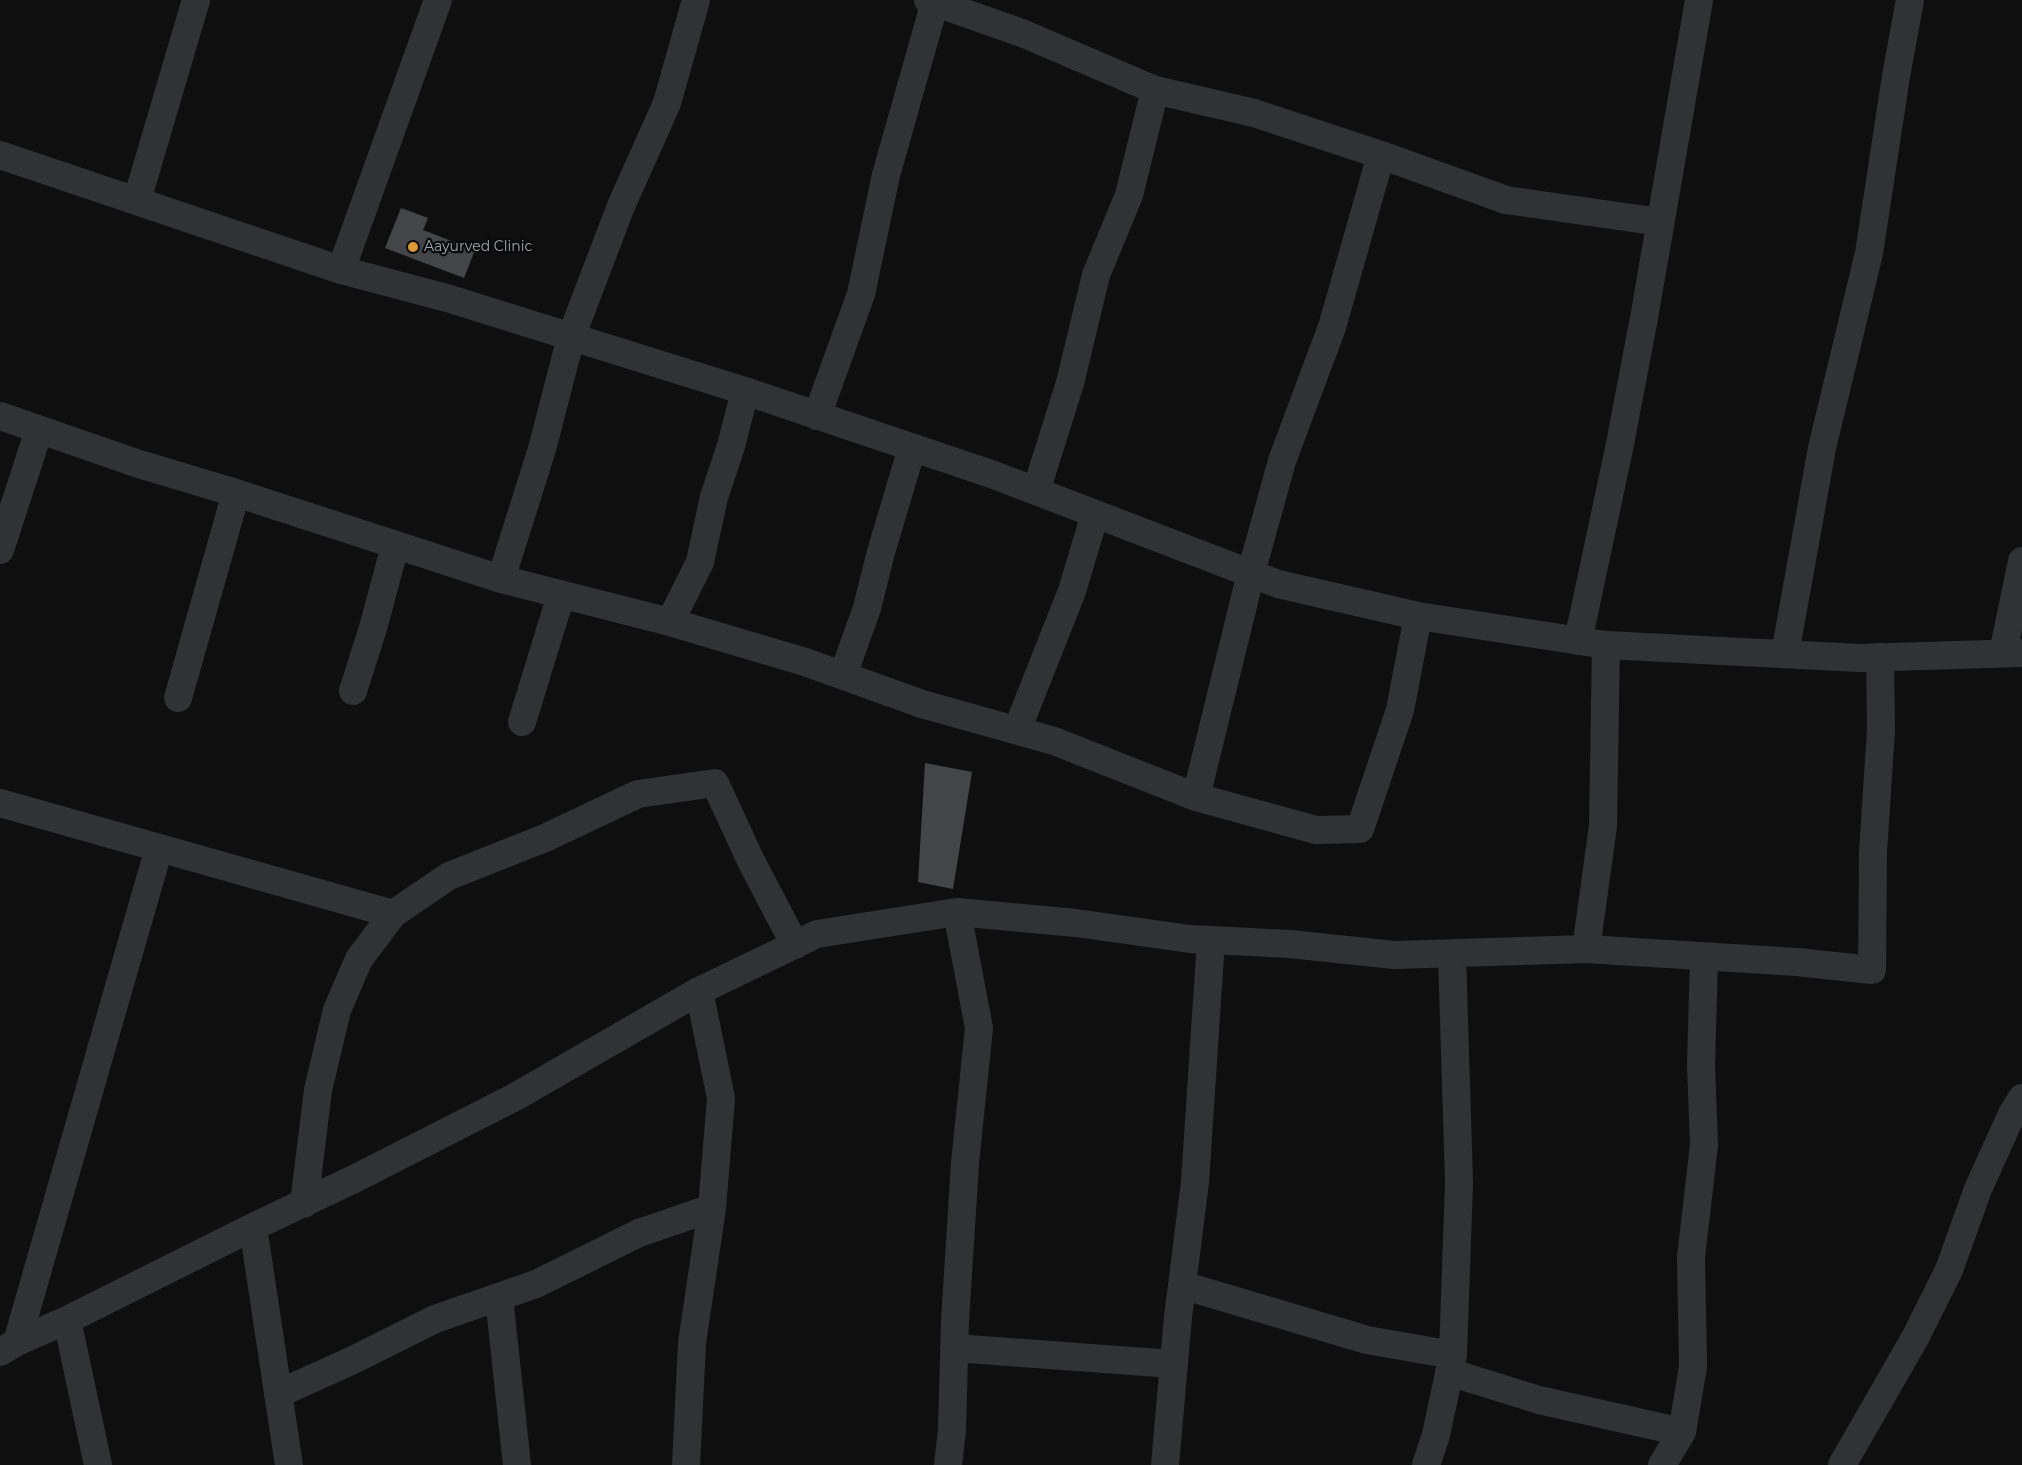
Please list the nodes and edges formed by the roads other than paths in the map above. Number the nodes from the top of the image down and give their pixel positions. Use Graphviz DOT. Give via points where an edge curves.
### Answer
graph roads {
  1 [pos="196,0"];
  2 [pos="438,0"];
  3 [pos="696,0"];
  4 [pos="1699,0"];
  5 [pos="1910,0"];
  6 [pos="932,1"];
  7 [pos="1155,90"];
  8 [pos="1381,154"];
  9 [pos="0,155"];
  10 [pos="137,200"];
  11 [pos="1660,222"];
  12 [pos="342,270"];
  13 [pos="571,337"];
  14 [pos="745,391"];
  15 [pos="0,416"];
  16 [pos="817,416"];
  17 [pos="39,430"];
  18 [pos="912,448"];
  19 [pos="1036,491"];
  20 [pos="236,493"];
  21 [pos="1095,514"];
  22 [pos="395,546"];
  23 [pos="0,550"];
  24 [pos="2022,561"];
  25 [pos="1251,573"];
  26 [pos="500,579"];
  27 [pos="561,594"];
  28 [pos="1418,616"];
  29 [pos="670,622"];
  30 [pos="1578,641"];
  31 [pos="1606,645"];
  32 [pos="2012,653"];
  33 [pos="1785,654"];
  34 [pos="1880,657"];
  35 [pos="843,675"];
  36 [pos="353,691"];
  37 [pos="178,698"];
  38 [pos="522,722"];
  39 [pos="1017,730"];
  40 [pos="1196,797"];
  41 [pos="0,803"];
  42 [pos="159,848"];
  43 [pos="957,912"];
  44 [pos="393,914"];
  45 [pos="1211,940"];
  46 [pos="795,945"];
  47 [pos="1586,949"];
  48 [pos="1452,954"];
  49 [pos="1704,958"];
  50 [pos="698,991"];
  51 [pos="2022,1098"];
  52 [pos="304,1204"];
  53 [pos="712,1208"];
  54 [pos="254,1227"];
  55 [pos="1182,1286"];
  56 [pos="499,1297"];
  57 [pos="67,1320"];
  58 [pos="9,1347"];
  59 [pos="954,1348"];
  60 [pos="1173,1364"];
  61 [pos="1451,1364"];
  62 [pos="278,1394"];
  63 [pos="1682,1432"];
  64 [pos="98,1465"];
  65 [pos="289,1465"];
  66 [pos="517,1465"];
  67 [pos="686,1465"];
  68 [pos="948,1465"];
  69 [pos="1165,1465"];
  70 [pos="1426,1465"];
  71 [pos="1662,1465"];
  72 [pos="1842,1465"];
  1 -- 10 [label="street"];
  2 -- 12 [label="street"];
  3 -- 13 [label="street" via="666,103 621,206"];
  4 -- 11 [label="street"];
  5 -- 33 [label="street" via="1869,253 1822,448"];
  6 -- 7 [label="street" via="1022,33"];
  6 -- 16 [label="street" via="886,175 861,294"];
  7 -- 8 [label="street" via="1254,113"];
  7 -- 19 [label="street" via="1129,195 1096,274 1070,383"];
  8 -- 11 [label="street" via="1506,200"];
  8 -- 25 [label="street" via="1332,327 1282,461"];
  9 -- 10 [label="street"];
  10 -- 12 [label="street"];
  11 -- 30 [label="street" via="1619,449"];
  12 -- 13 [label="street" via="447,298"];
  13 -- 14 [label="street"];
  13 -- 26 [label="street" via="542,449"];
  14 -- 16 [label="street"];
  14 -- 29 [label="street" via="714,497 700,562"];
  15 -- 17 [label="street"];
  16 -- 18 [label="street"];
  17 -- 20 [label="street"];
  17 -- 23 [label="street"];
  18 -- 19 [label="street"];
  18 -- 35 [label="street" via="867,608"];
  19 -- 21 [label="street"];
  20 -- 22 [label="street"];
  20 -- 37 [label="street"];
  21 -- 25 [label="street"];
  21 -- 39 [label="street" via="1072,591"];
  22 -- 26 [label="street"];
  22 -- 36 [label="street"];
  24 -- 32 [label="street"];
  25 -- 28 [label="street" via="1278,584"];
  25 -- 40 [label="street"];
  26 -- 27 [label="street"];
  27 -- 29 [label="street"];
  27 -- 38 [label="street"];
  28 -- 30 [label="street"];
  28 -- 40 [label="street" via="1400,710 1360,829 1316,830"];
  29 -- 35 [label="street"];
  30 -- 31 [label="street"];
  31 -- 33 [label="street"];
  31 -- 47 [label="street" via="1603,826"];
  32 -- 34 [label="street"];
  33 -- 34 [label="street"];
  34 -- 49 [label="street" via="1881,730 1873,852 1872,970 1796,962"];
  35 -- 39 [label="street" via="922,704"];
  39 -- 40 [label="street" via="1054,741"];
  41 -- 42 [label="street"];
  42 -- 44 [label="street"];
  42 -- 58 [label="street"];
  43 -- 45 [label="street"];
  43 -- 46 [label="street" via="817,934"];
  43 -- 59 [label="street" via="979,1028 965,1163"];
  44 -- 46 [label="street" via="449,876 545,838 638,794 714,783"];
  44 -- 52 [label="street" via="359,959 337,1010 318,1090"];
  45 -- 48 [label="street" via="1394,955"];
  45 -- 55 [label="street" via="1195,1182"];
  46 -- 50 [label="street"];
  47 -- 48 [label="street"];
  47 -- 49 [label="street"];
  48 -- 61 [label="street" via="1460,1182"];
  49 -- 63 [label="street" via="1701,1065 1704,1145 1691,1257 1693,1367"];
  50 -- 52 [label="street" via="515,1097"];
  50 -- 53 [label="street" via="721,1098"];
  51 -- 72 [label="street" via="1978,1189 1950,1270"];
  52 -- 54 [label="street"];
  53 -- 56 [label="street" via="639,1233 536,1284"];
  53 -- 67 [label="street" via="692,1343"];
  54 -- 57 [label="street"];
  54 -- 62 [label="street"];
  55 -- 60 [label="street"];
  55 -- 61 [label="street"];
  56 -- 62 [label="street" via="434,1319"];
  56 -- 66 [label="street"];
  57 -- 58 [label="street"];
  57 -- 64 [label="street"];
  59 -- 60 [label="street"];
  59 -- 68 [label="street"];
  60 -- 69 [label="street"];
  61 -- 63 [label="street" via="1539,1400"];
  61 -- 70 [label="street"];
  62 -- 65 [label="street"];
  63 -- 71 [label="street"];
}
